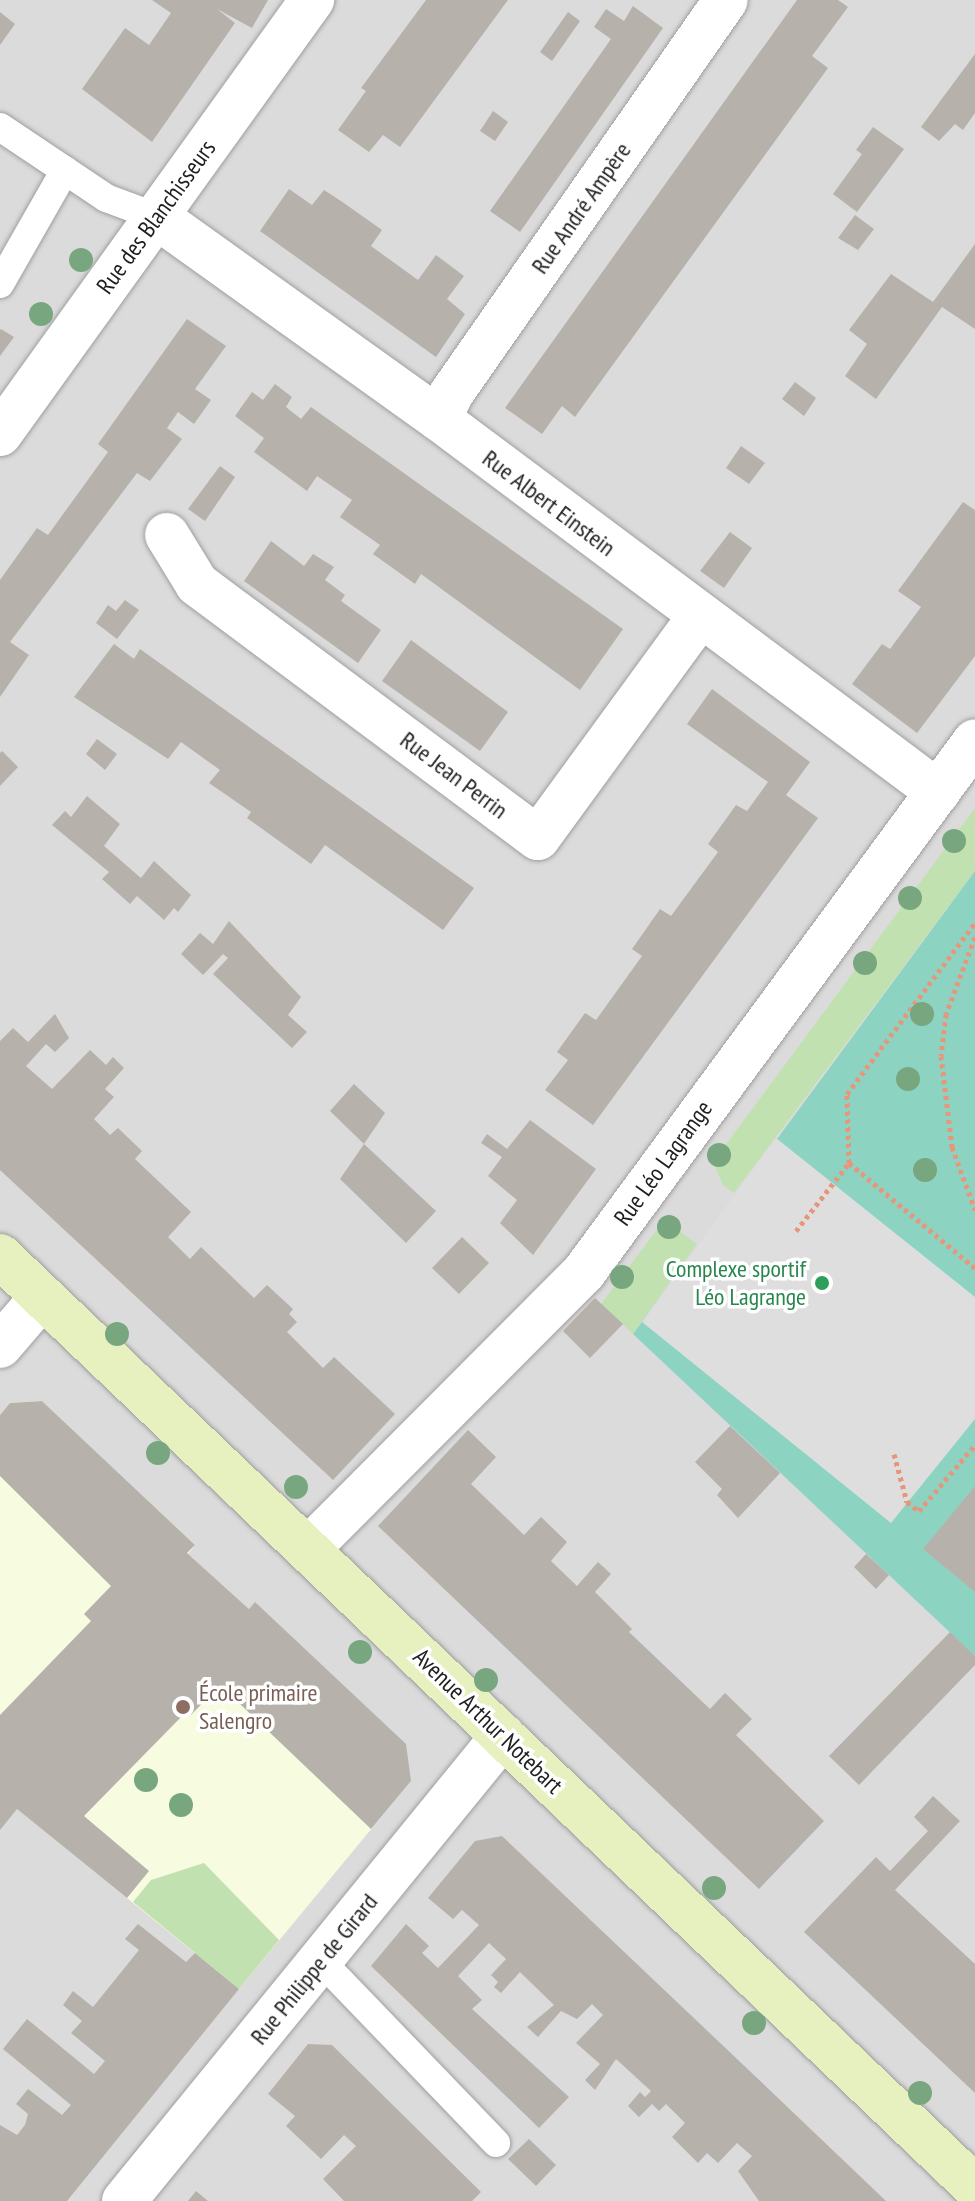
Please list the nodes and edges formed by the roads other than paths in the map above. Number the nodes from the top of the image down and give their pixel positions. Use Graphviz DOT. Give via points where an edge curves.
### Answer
graph roads {
  1 [pos="312,0"];
  2 [pos="726,0"];
  3 [pos="0,127"];
  4 [pos="65,170"];
  5 [pos="157,217"];
  6 [pos="0,284"];
  7 [pos="439,419"];
  8 [pos="0,434"];
  9 [pos="167,535"];
  10 [pos="699,617"];
  11 [pos="975,741"];
  12 [pos="938,792"];
  13 [pos="0,1256"];
  14 [pos="42,1297"];
  15 [pos="0,1346"];
  16 [pos="309,1548"];
  17 [pos="503,1736"];
  18 [pos="320,1960"];
  19 [pos="496,2143"];
  20 [pos="975,2187"];
  21 [pos="124,2201"];
  1 -- 5 [label="street, Rue des Blanchisseurs"];
  2 -- 7 [label="street, Rue André Ampère" via="451,394"];
  3 -- 4 [label="lane"];
  4 -- 5 [label="lane" via="106,198"];
  4 -- 6 [label="lane"];
  5 -- 7 [label="street, Rue Albert Einstein"];
  5 -- 8 [label="street, Rue des Blanchisseurs"];
  7 -- 10 [label="street, Rue Albert Einstein"];
  9 -- 10 [label="street, Rue Jean Perrin" via="197,584 538,838"];
  10 -- 12 [label="street, Rue Albert Einstein"];
  11 -- 12 [label="street, Rue Léo Lagrange"];
  12 -- 16 [label="street, Rue Léo Lagrange" via="584,1272"];
  13 -- 14 [label="street, Avenue Arthur Notebart"];
  14 -- 15 [label="street"];
  14 -- 16 [label="street, Avenue Arthur Notebart"];
  16 -- 17 [label="street, Avenue Arthur Notebart"];
  17 -- 18 [label="street, Rue Philippe de Girard"];
  17 -- 20 [label="street, Avenue Arthur Notebart"];
  18 -- 19 [label="lane"];
  18 -- 21 [label="street, Rue Philippe de Girard"];
}
